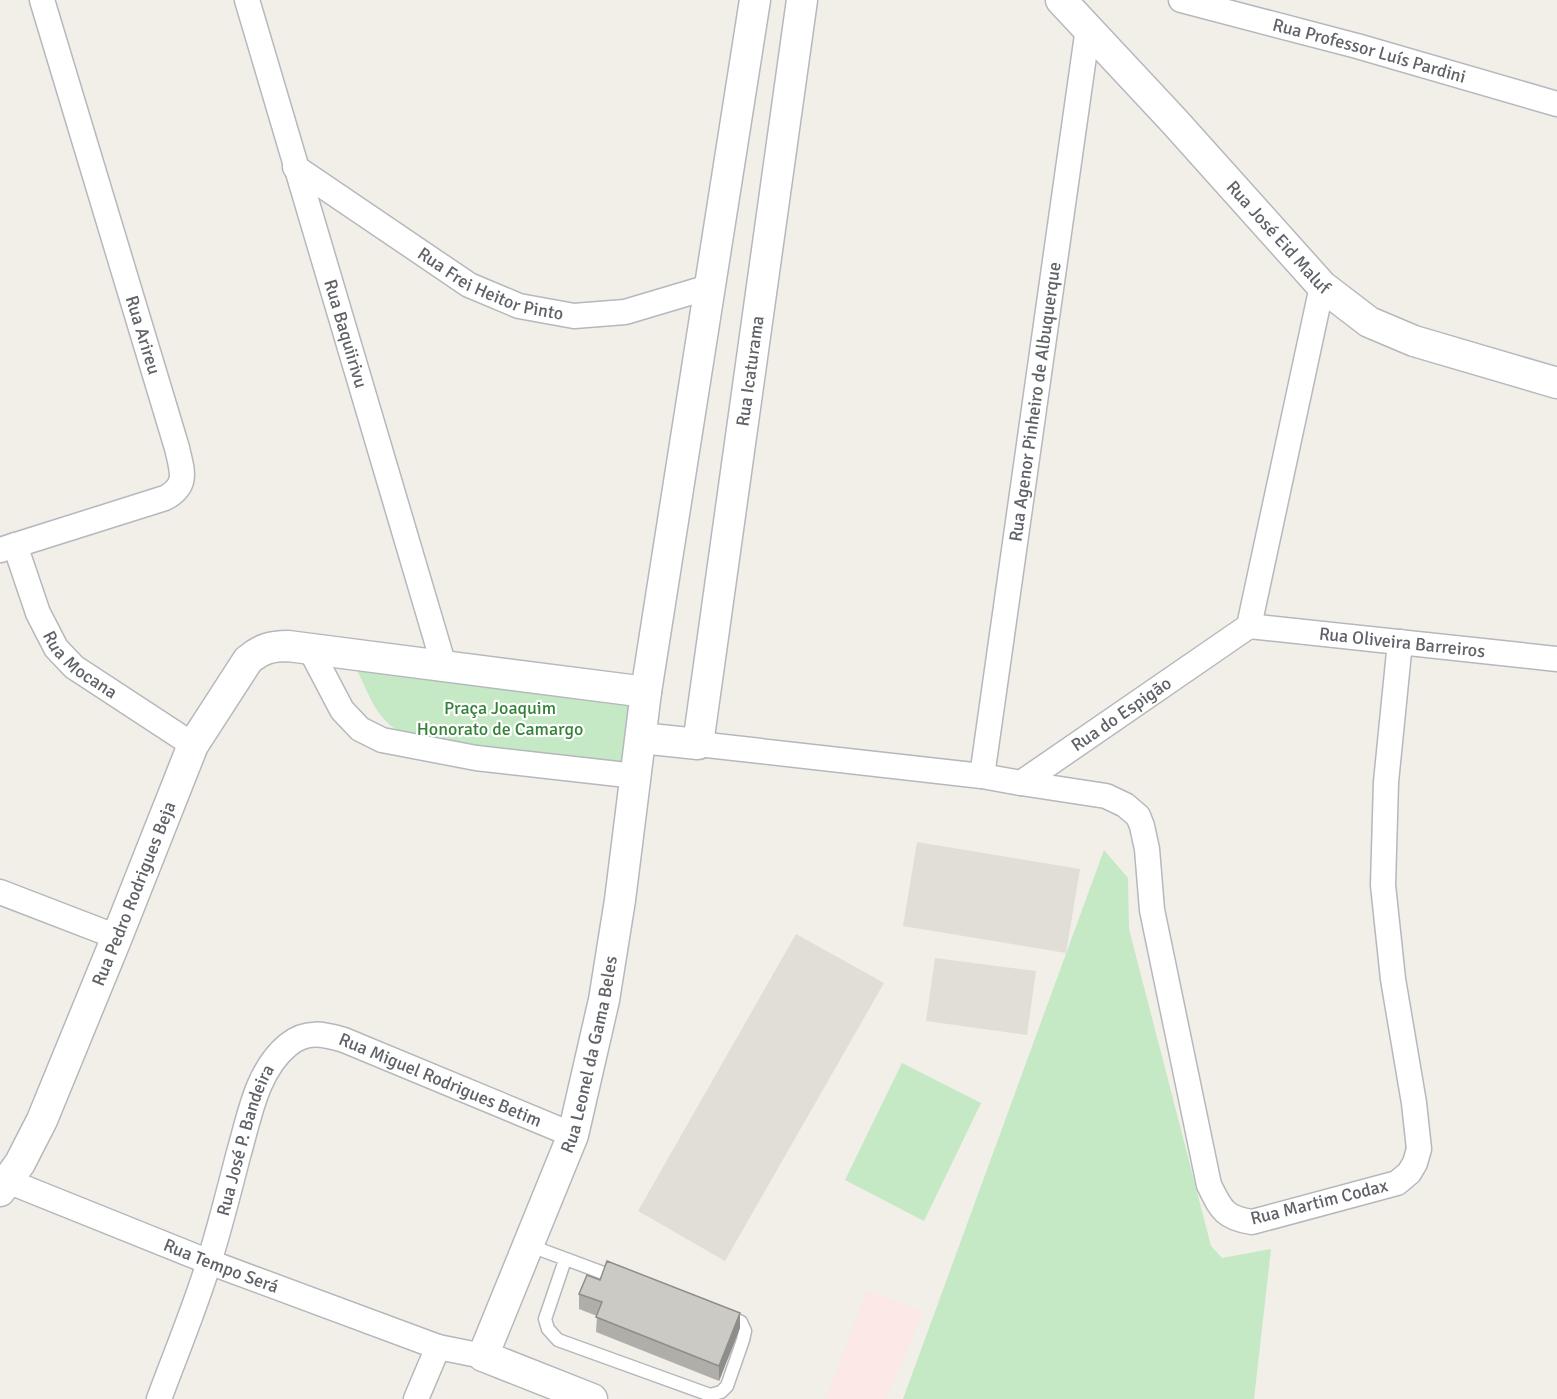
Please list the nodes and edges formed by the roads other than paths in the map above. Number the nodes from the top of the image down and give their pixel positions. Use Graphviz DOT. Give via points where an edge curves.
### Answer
graph roads {
  1 [pos="42,0"];
  2 [pos="247,0"];
  3 [pos="755,0"];
  4 [pos="802,0"];
  5 [pos="1061,0"];
  6 [pos="1181,0"];
  7 [pos="1088,28"];
  8 [pos="1557,104"];
  9 [pos="295,167"];
  10 [pos="1322,286"];
  11 [pos="709,287"];
  12 [pos="1557,383"];
  13 [pos="8,547"];
  14 [pos="1249,626"];
  15 [pos="1400,642"];
  16 [pos="310,648"];
  17 [pos="1557,659"];
  18 [pos="444,666"];
  19 [pos="646,692"];
  20 [pos="641,738"];
  21 [pos="698,744"];
  22 [pos="193,745"];
  23 [pos="636,776"];
  24 [pos="982,776"];
  25 [pos="1021,783"];
  26 [pos="0,892"];
  27 [pos="117,937"];
  28 [pos="306,1035"];
  29 [pos="573,1135"];
  30 [pos="2,1184"];
  31 [pos="528,1245"];
  32 [pos="565,1260"];
  33 [pos="209,1262"];
  34 [pos="632,1283"];
  35 [pos="710,1310"];
  36 [pos="438,1347"];
  37 [pos="483,1356"];
  38 [pos="159,1399"];
  39 [pos="416,1399"];
  40 [pos="592,1399"];
  1 -- 13 [label="street, Rua Arireu" via="177,448 182,483 177,492 165,498"];
  2 -- 9 [label="street, Rua Baquiirivu"];
  3 -- 11 [label="street"];
  4 -- 21 [label="street, Rua Icaturama"];
  5 -- 7 [label="street, Rua José Eid Maluf"];
  6 -- 8 [label="street, Rua Professor Luís Pardini" via="1357,45"];
  7 -- 10 [label="street, Rua José Eid Maluf"];
  7 -- 24 [label="street, Rua Agenor Pinheiro de Albuquerque"];
  9 -- 11 [label="street, Rua Frei Heitor Pinto" via="469,285 519,306 574,316 625,312"];
  9 -- 18 [label="street, Rua Baquiirivu"];
  10 -- 12 [label="street, Rua José Eid Maluf" via="1370,322 1414,341"];
  10 -- 14 [label="street"];
  11 -- 19 [label="street"];
  13 -- 22 [label="street, Rua Mocana" via="56,648 74,668"];
  14 -- 15 [label="street, Rua Oliveira Barreiros"];
  14 -- 25 [label="street, Rua do Espigão"];
  15 -- 17 [label="street, Rua Oliveira Barreiros"];
  15 -- 25 [label="street, Rua Martim Codax" via="1386,782 1383,885 1419,1149 1409,1173 1397,1183 1252,1222 1234,1220 1222,1210 1209,1185 1152,910 1147,849 1138,816 1106,796"];
  16 -- 18 [label="street"];
  16 -- 22 [label="street, Rua Pedro Rodrigues Beja" via="272,646 248,660"];
  16 -- 23 [label="street" via="342,710 360,729 382,740 476,758"];
  18 -- 19 [label="street"];
  19 -- 20 [label="street"];
  20 -- 21 [label="street"];
  20 -- 23 [label="street, Rua Leonel da Gama Beles"];
  21 -- 24 [label="street"];
  22 -- 27 [label="street, Rua Pedro Rodrigues Beja"];
  23 -- 29 [label="street, Rua Leonel da Gama Beles" via="604,1000"];
  24 -- 25 [label="street"];
  26 -- 27 [label="street"];
  27 -- 30 [label="street, Rua Pedro Rodrigues Beja" via="42,1120 20,1163"];
  28 -- 29 [label="street, Rua Miguel Rodrigues Betim" via="320,1033 344,1040"];
  28 -- 33 [label="street, Rua José P. Bandeira" via="287,1046 270,1064 254,1100"];
  29 -- 31 [label="street, Rua Leonel da Gama Beles"];
  30 -- 33 [label="street, Rua Tempo Será"];
  31 -- 32 [label="lane"];
  31 -- 37 [label="street, Rua Leonel da Gama Beles"];
  32 -- 34 [label="lane"];
  32 -- 35 [label="lane" via="545,1319 558,1340 710,1395 728,1386 745,1331 741,1322"];
  33 -- 36 [label="street, Rua Tempo Será"];
  33 -- 38 [label="street, Rua José P. Bandeira"];
  36 -- 37 [label="street, Rua Tempo Será"];
  36 -- 39 [label="street"];
  37 -- 40 [label="street"];
}
